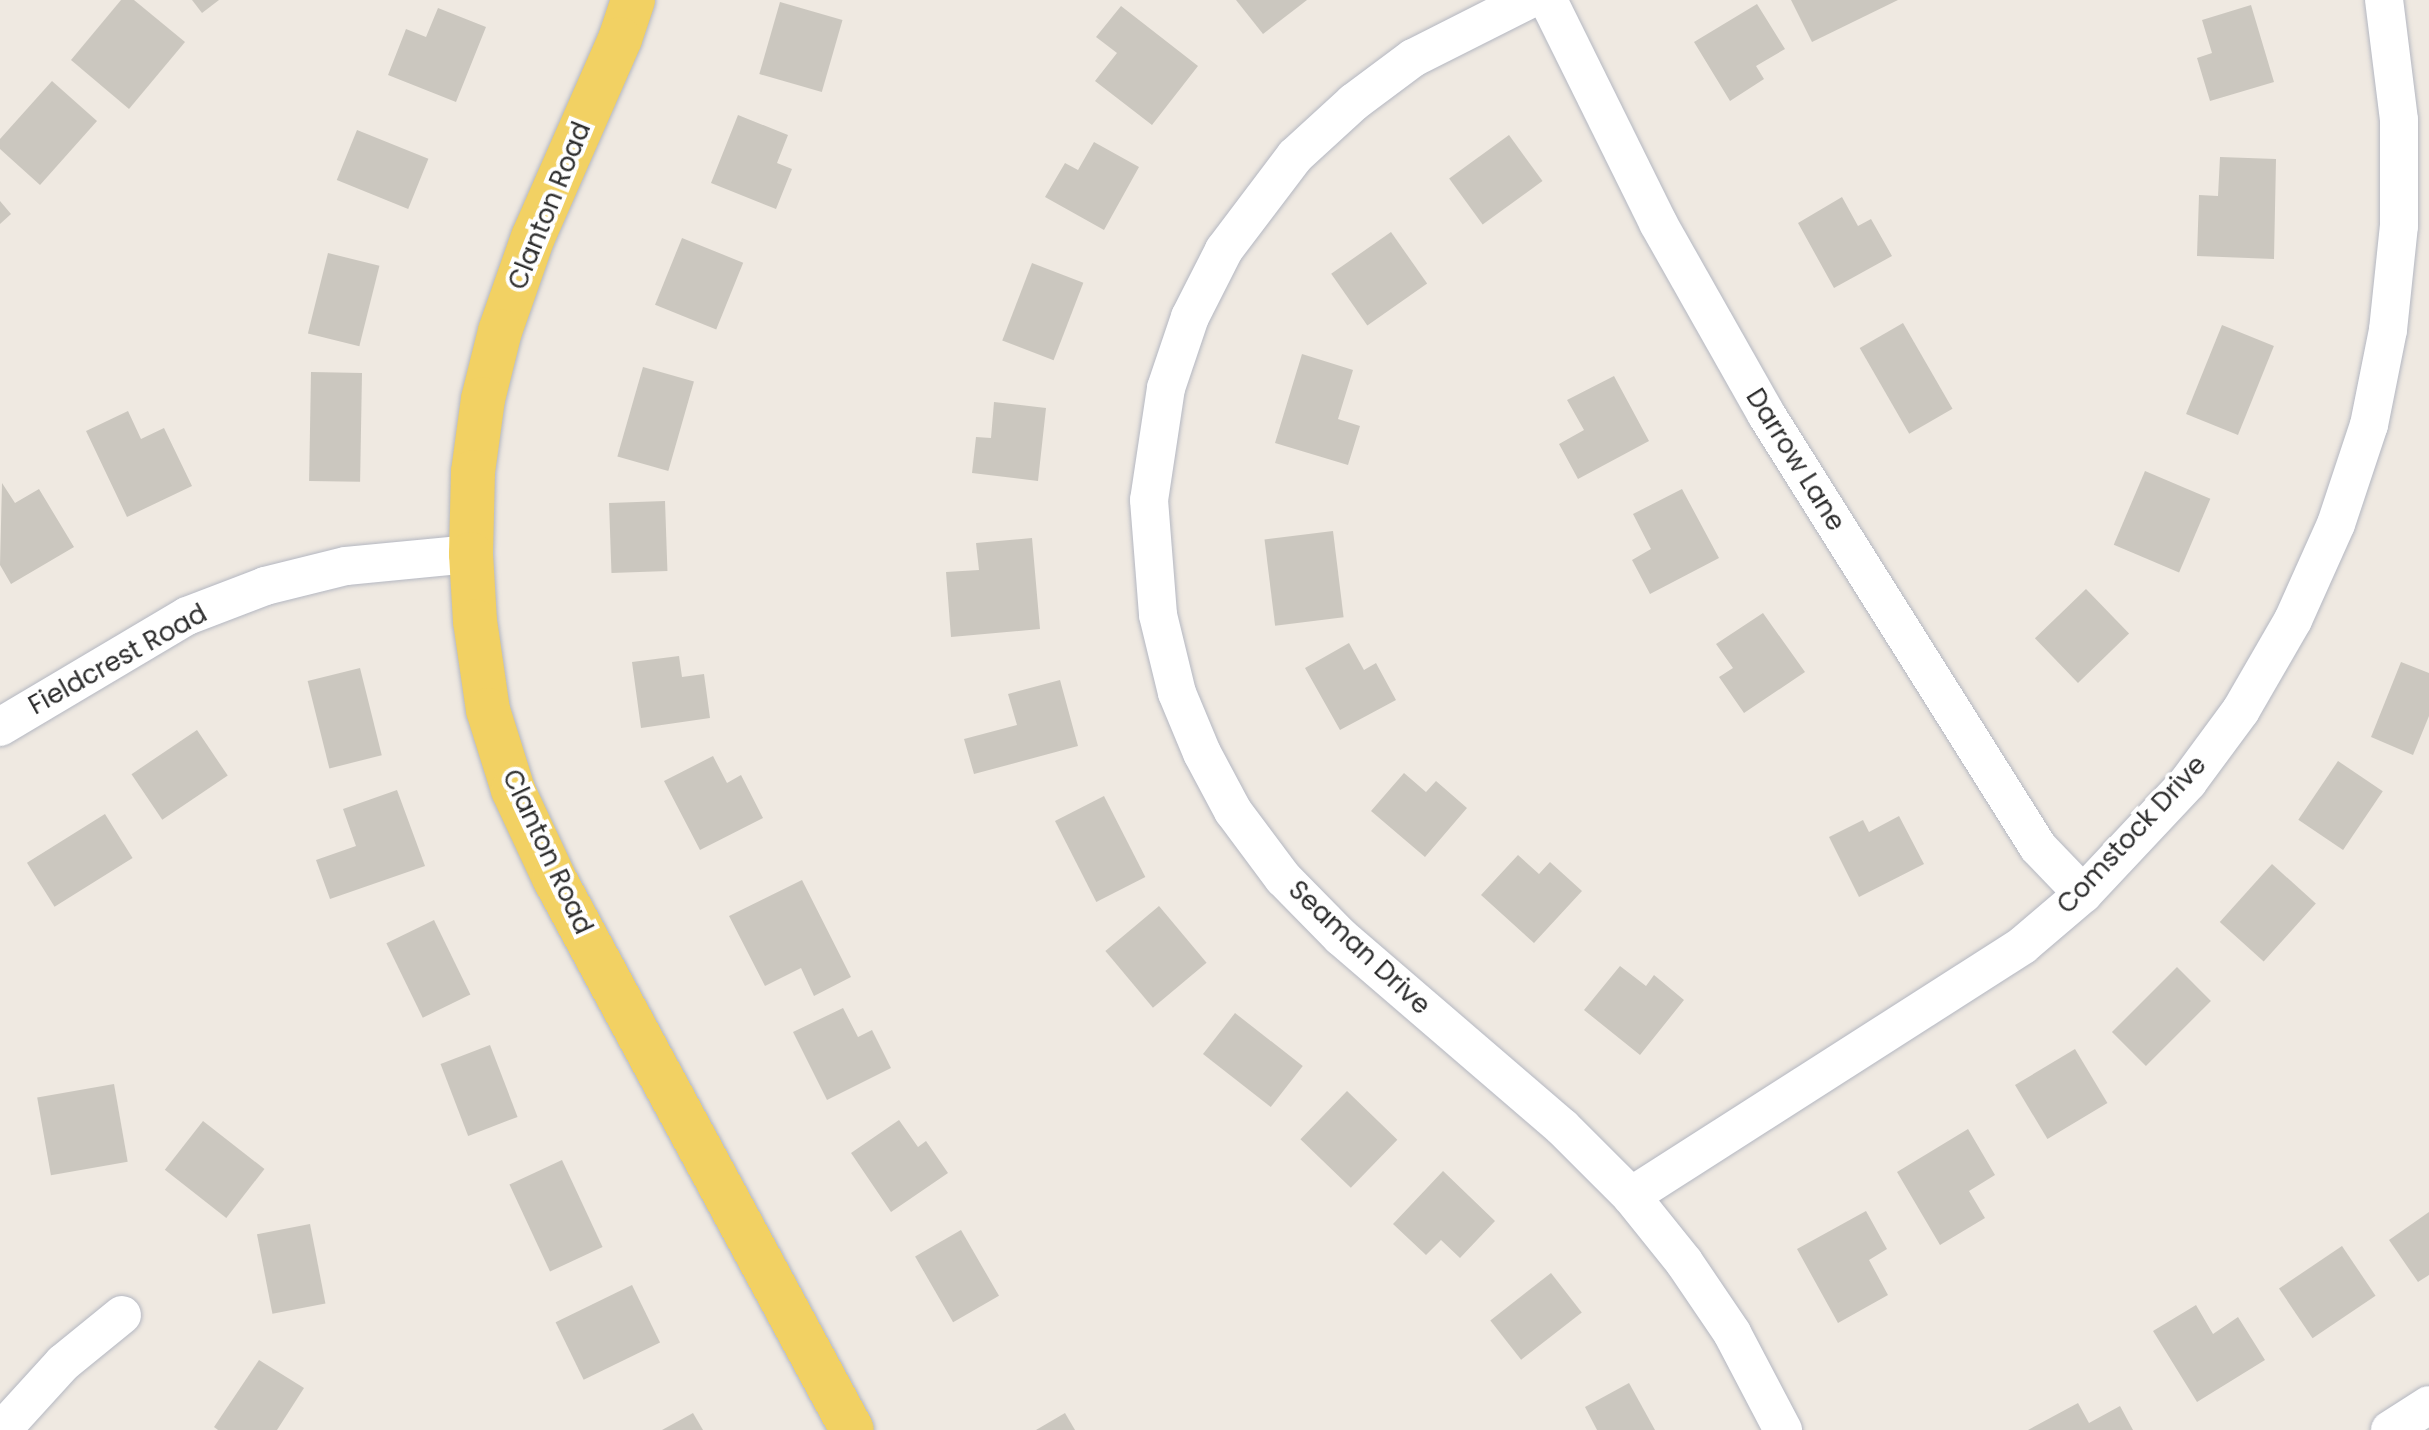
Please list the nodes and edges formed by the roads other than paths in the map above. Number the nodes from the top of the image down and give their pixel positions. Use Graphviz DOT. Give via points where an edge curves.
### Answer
graph roads {
  1 [pos="633,0"];
  2 [pos="1528,0"];
  3 [pos="1548,0"];
  4 [pos="2384,0"];
  5 [pos="471,554"];
  6 [pos="0,727"];
  7 [pos="2083,894"];
  8 [pos="1631,1196"];
  9 [pos="122,1315"];
  10 [pos="2429,1405"];
  11 [pos="2,1430"];
  12 [pos="852,1430"];
  13 [pos="1783,1430"];
  14 [pos="2390,1430"];
  1 -- 5 [label="main road, Clanton Road" via="533,237 500,331 473,472"];
  2 -- 8 [label="street, Seaman Drive" via="1413,58 1354,102 1295,156 1224,250 1190,317 1166,388 1149,500 1152,575 1177,693 1202,753 1233,811 1283,878 1341,937 1562,1127"];
  3 -- 7 [label="street, Darrow Lane" via="1658,223 1751,389 2038,847"];
  4 -- 7 [label="street, Comstock Drive" via="2399,120 2399,226 2388,330 2369,425 2336,524 2293,620 2241,710 2188,782"];
  5 -- 6 [label="street, Fieldcrest Road" via="346,566 265,586 187,616"];
  5 -- 12 [label="main road, Clanton Road" via="488,710 513,790 554,878"];
  7 -- 8 [label="street, Comstock Drive" via="2023,945 1948,996"];
  8 -- 13 [label="street, Seaman Drive" via="1732,1333"];
  9 -- 11 [label="street" via="63,1363"];
  10 -- 14 [label="street"];
}
